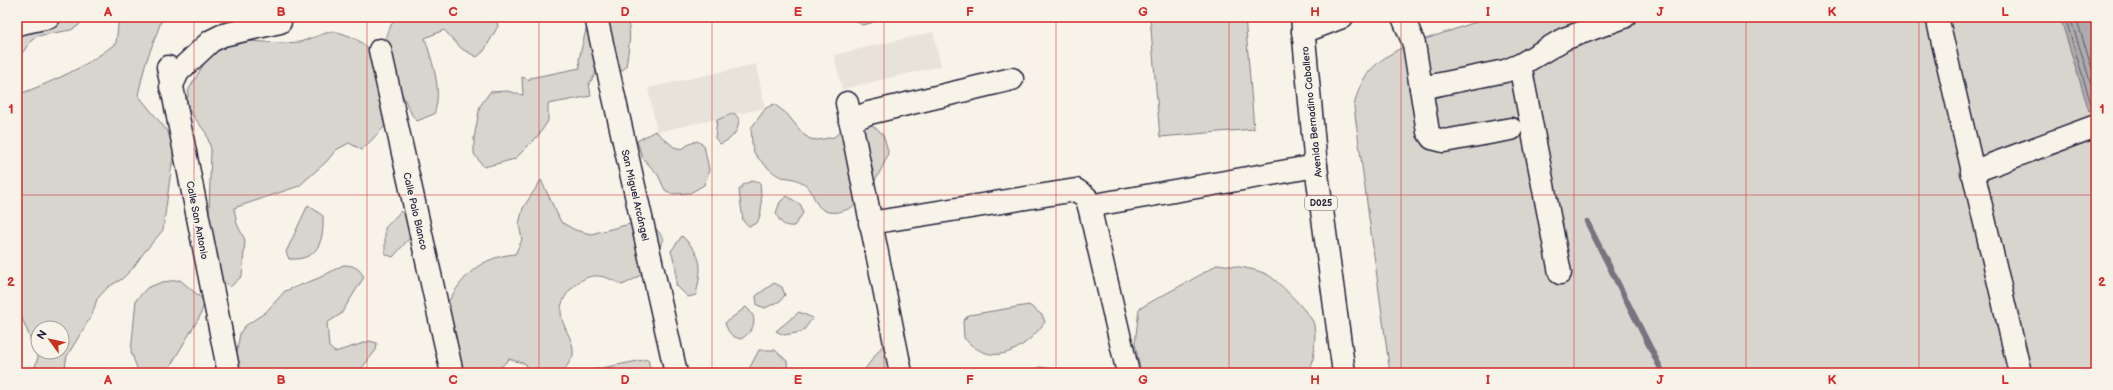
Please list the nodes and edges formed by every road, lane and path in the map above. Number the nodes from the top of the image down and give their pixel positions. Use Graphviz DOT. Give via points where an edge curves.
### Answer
graph roads {
  1 [pos="49,17"];
  2 [pos="596,17"];
  3 [pos="1342,17"];
  4 [pos="1403,17"];
  5 [pos="1624,17"];
  6 [pos="1937,17"];
  7 [pos="280,22"];
  8 [pos="17,24"];
  9 [pos="1302,25"];
  10 [pos="380,50"];
  11 [pos="1520,65"];
  12 [pos="1012,79"];
  13 [pos="1421,88"];
  14 [pos="2096,126"];
  15 [pos="1511,129"];
  16 [pos="1316,166"];
  17 [pos="1972,172"];
  18 [pos="1089,206"];
  19 [pos="870,223"];
  20 [pos="1560,273"];
  21 [pos="228,373"];
  22 [pos="452,373"];
  23 [pos="676,373"];
  24 [pos="901,373"];
  25 [pos="1128,373"];
  26 [pos="1344,373"];
  27 [pos="2020,373"];
  1 -- 8 [label="street"];
  2 -- 23 [label="street, San Miguel Arcángel"];
  3 -- 9 [label="street, D025"];
  4 -- 13 [label="street" via="1414,44"];
  5 -- 11 [label="street" via="1564,39"];
  6 -- 17 [label="street"];
  7 -- 21 [label="street, Calle San Antonio" via="223,35 211,41 170,77"];
  9 -- 16 [label="street, Avenida Bernadino Caballero / D025"];
  10 -- 22 [label="street, Calle Palo Blanco"];
  11 -- 13 [label="street" via="1505,71"];
  11 -- 20 [label="street"];
  12 -- 19 [label="street" via="869,113 848,112"];
  13 -- 15 [label="street" via="1428,132 1437,141 1444,142"];
  14 -- 17 [label="street"];
  16 -- 18 [label="street"];
  16 -- 26 [label="street, Avenida Bernadino Caballero / D025"];
  17 -- 27 [label="street"];
  18 -- 19 [label="street" via="1086,197 1076,190"];
  18 -- 25 [label="street"];
  19 -- 24 [label="street"];
}
